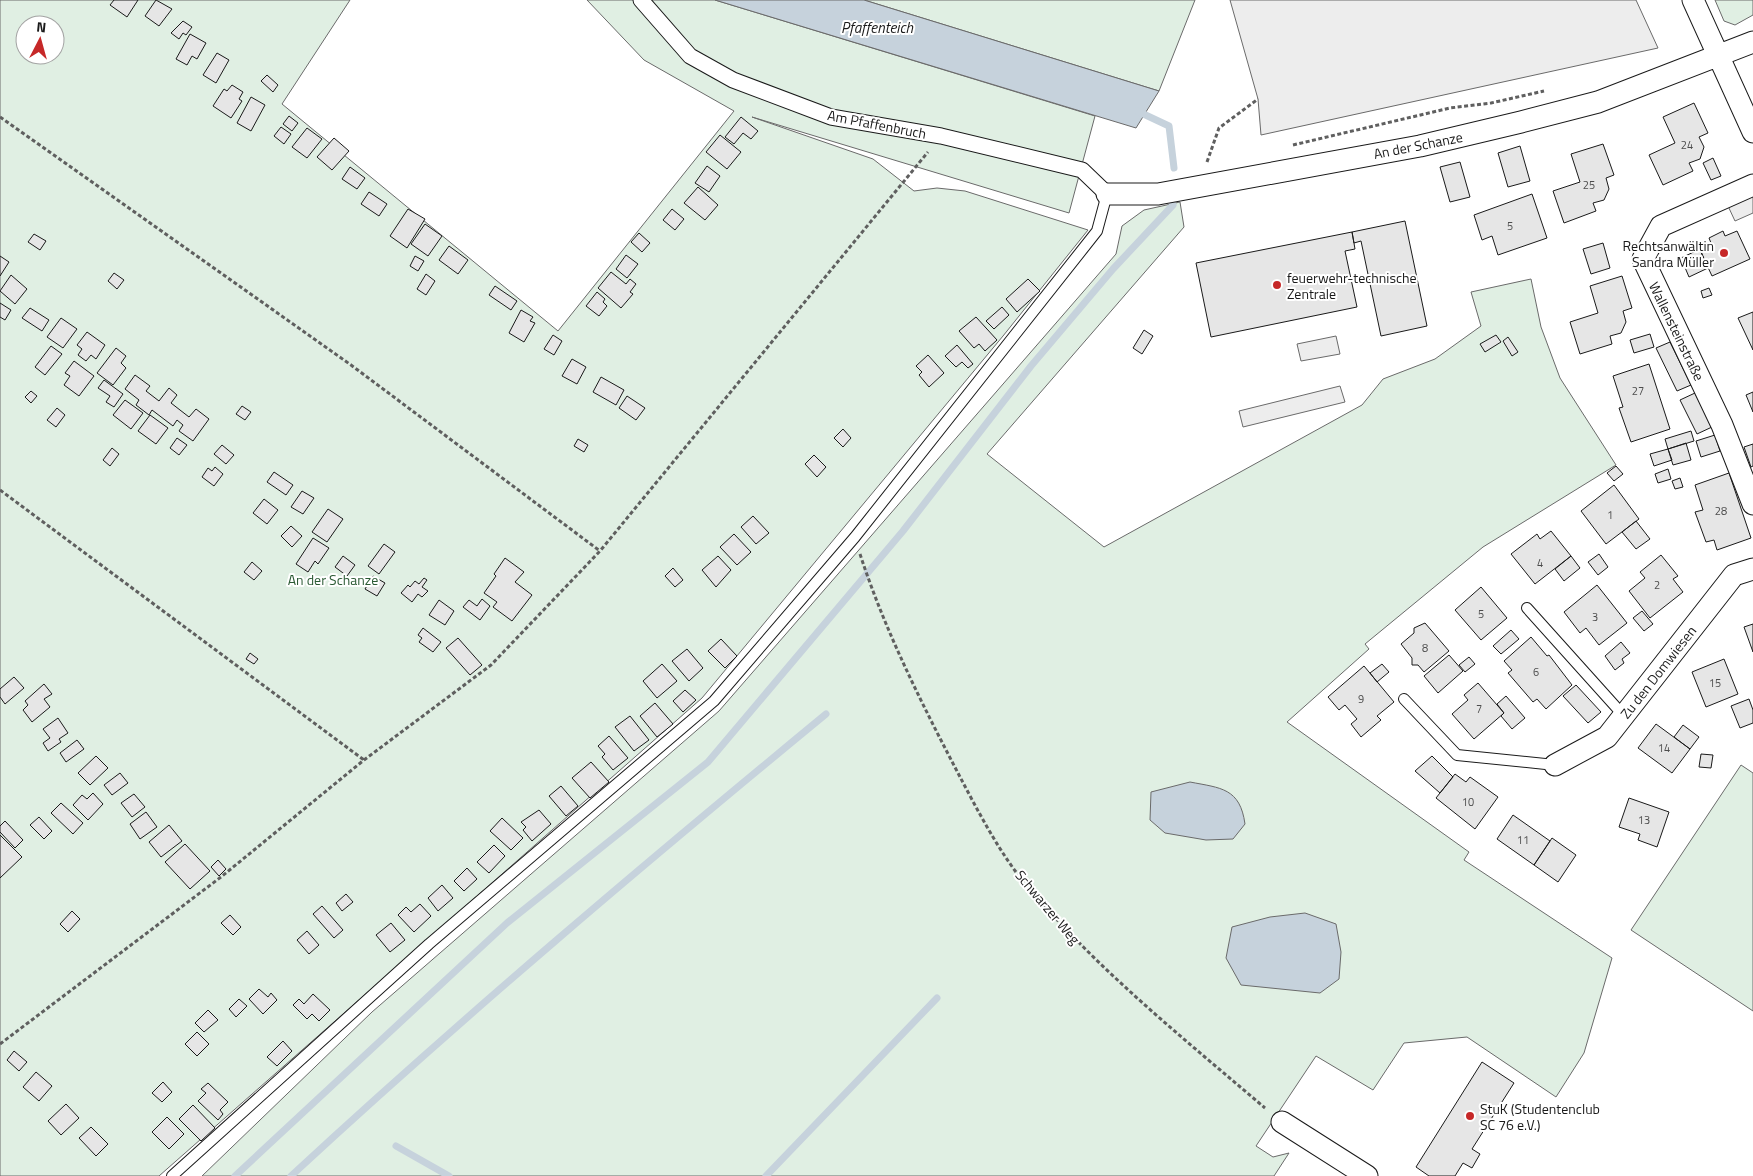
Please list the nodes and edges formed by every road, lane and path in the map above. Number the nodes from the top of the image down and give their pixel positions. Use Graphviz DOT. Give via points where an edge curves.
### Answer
graph roads {
  1 [pos="641,0"];
  2 [pos="1693,0"];
  3 [pos="1753,42"];
  4 [pos="1720,56"];
  5 [pos="1548,90"];
  6 [pos="1258,99"];
  7 [pos="0,117"];
  8 [pos="1753,132"];
  9 [pos="941,136"];
  10 [pos="1290,145"];
  11 [pos="1215,163"];
  12 [pos="1753,185"];
  13 [pos="1107,194"];
  14 [pos="0,490"];
  15 [pos="1753,504"];
  16 [pos="855,537"];
  17 [pos="600,550"];
  18 [pos="1753,569"];
  19 [pos="1527,608"];
  20 [pos="1404,699"];
  21 [pos="1624,716"];
  22 [pos="364,760"];
  23 [pos="1554,765"];
  24 [pos="0,1044"];
  25 [pos="1282,1122"];
  26 [pos="172,1176"];
  27 [pos="1367,1176"];
  1 -- 9 [label="street, Am Pfaffenbruch" via="690,56 733,80 831,117"];
  2 -- 4 [label="street"];
  3 -- 4 [label="street, An der Schanze"];
  4 -- 8 [label="street"];
  4 -- 13 [label="street, An der Schanze" via="1598,102 1458,137 1158,194"];
  5 -- 10 [label="path" via="1450,108"];
  6 -- 11 [label="path" via="1219,128 1206,165"];
  7 -- 17 [label="path" via="351,365"];
  9 -- 13 [label="street, Am Pfaffenbruch" via="1082,170"];
  9 -- 17 [label="path"];
  12 -- 15 [label="street, Wallensteinstraße" via="1661,226 1643,260 1722,425"];
  13 -- 16 [label="lane" via="1096,231"];
  14 -- 22 [label="path"];
  16 -- 25 [label="path, Schwarzer Weg" via="872,590 938,734 982,818 1026,885 1080,945"];
  16 -- 26 [label="lane" via="714,701 429,944"];
  17 -- 22 [label="path" via="490,665"];
  18 -- 21 [label="street, Zu den Domwiesen" via="1734,575"];
  19 -- 21 [label="lane"];
  20 -- 23 [label="lane" via="1457,755"];
  21 -- 23 [label="street, Zu den Domwiesen" via="1608,736"];
  22 -- 24 [label="path" via="221,877"];
  25 -- 27 [label="street"];
}
